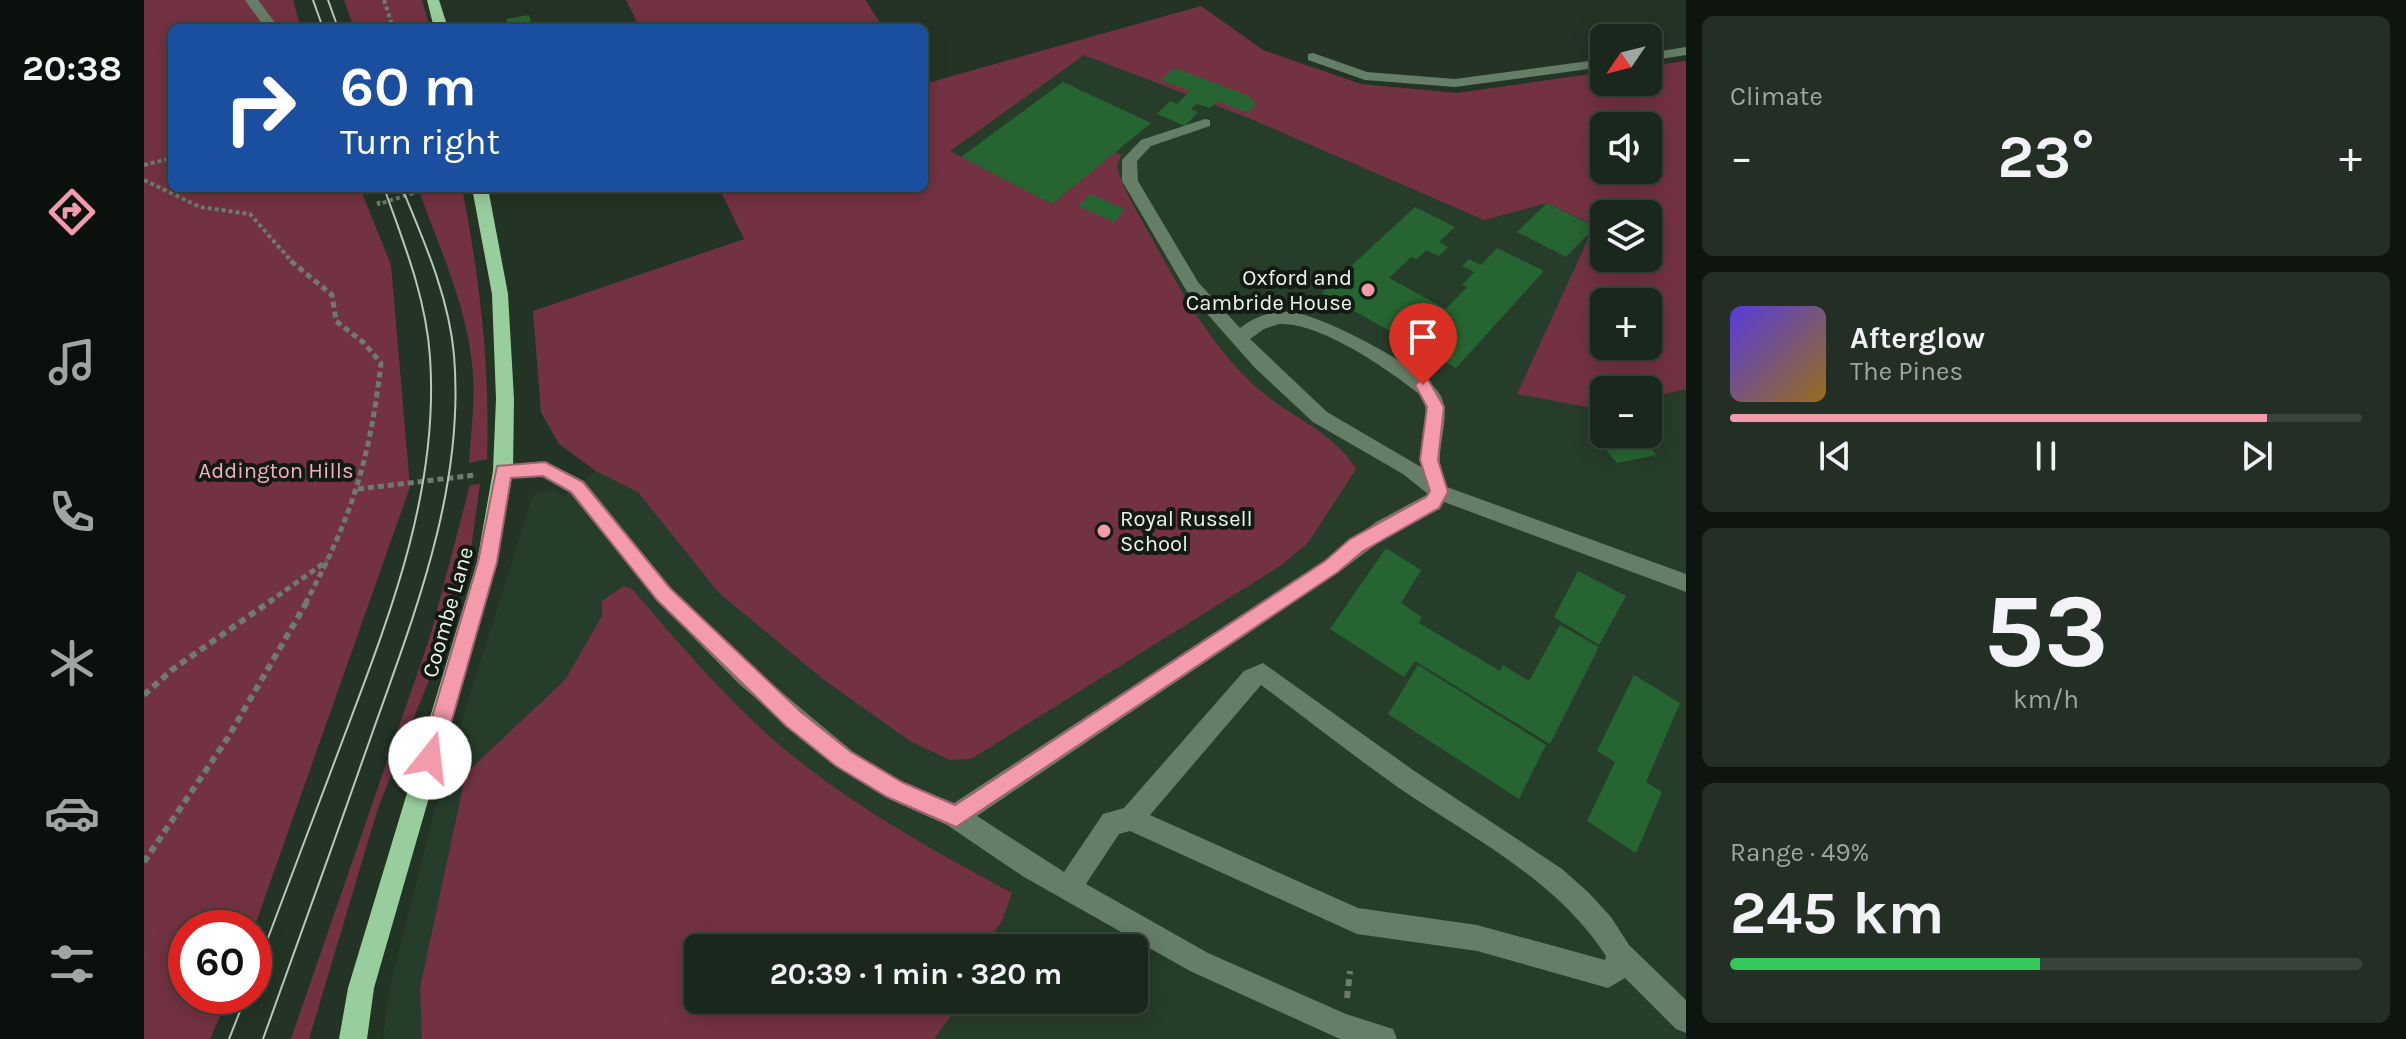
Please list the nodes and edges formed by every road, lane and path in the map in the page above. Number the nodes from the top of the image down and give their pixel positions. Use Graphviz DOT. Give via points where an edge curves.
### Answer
graph roads {
  1 [pos="251,0"];
  2 [pos="384,0"];
  3 [pos="433,0"];
  4 [pos="269,24"];
  5 [pos="392,24"];
  6 [pos="440,24"];
  7 [pos="1686,51"];
  8 [pos="1662,55"];
  9 [pos="1313,57"];
  10 [pos="1590,65"];
  11 [pos="1205,123"];
  12 [pos="168,159"];
  13 [pos="144,165"];
  14 [pos="144,180"];
  15 [pos="168,192"];
  16 [pos="169,192"];
  17 [pos="413,192"];
  18 [pos="481,192"];
  19 [pos="378,201"];
  20 [pos="1240,338"];
  21 [pos="503,471"];
  22 [pos="358,489"];
  23 [pos="1439,492"];
  24 [pos="328,560"];
  25 [pos="1686,583"];
  26 [pos="144,695"];
  27 [pos="956,816"];
  28 [pos="1131,819"];
  29 [pos="144,862"];
  30 [pos="1068,888"];
  31 [pos="1620,954"];
  32 [pos="1686,1019"];
  33 [pos="353,1039"];
  34 [pos="1383,1039"];
  1 -- 4 [label="street"];
  2 -- 5 [label="path"];
  3 -- 6 [label="main road"];
  7 -- 8 [label="street"];
  9 -- 10 [label="street" via="1365,76 1455,83"];
  11 -- 20 [label="street" via="1146,143 1129,160 1130,181 1192,286"];
  12 -- 13 [label="path"];
  14 -- 15 [label="path"];
  16 -- 22 [label="path" via="200,207 250,214 298,271 332,295 331,312 340,328 363,341 381,363 373,433"];
  17 -- 19 [label="path"];
  18 -- 21 [label="main road, Coombe Lane" via="501,308"];
  20 -- 23 [label="street" via="1320,417"];
  20 -- 23 [label="street" via="1266,321 1302,319 1423,385 1436,407 1429,460"];
  21 -- 22 [label="path"];
  21 -- 27 [label="street" via="545,469 577,487 664,594 793,719 895,790"];
  21 -- 33 [label="main road, Coombe Lane" via="487,562 361,988"];
  22 -- 24 [label="path"];
  23 -- 25 [label="street"];
  23 -- 27 [label="street" via="1433,503 1357,545"];
  24 -- 26 [label="path"];
  24 -- 29 [label="path" via="254,694"];
  27 -- 30 [label="street"];
  28 -- 30 [label="street" via="1112,823"];
  28 -- 31 [label="street" via="1385,929 1431,930 1511,946 1608,975"];
  28 -- 31 [label="street" via="1252,678 1263,673 1580,899"];
  30 -- 34 [label="street" via="1199,962"];
  31 -- 32 [label="street"];
}
